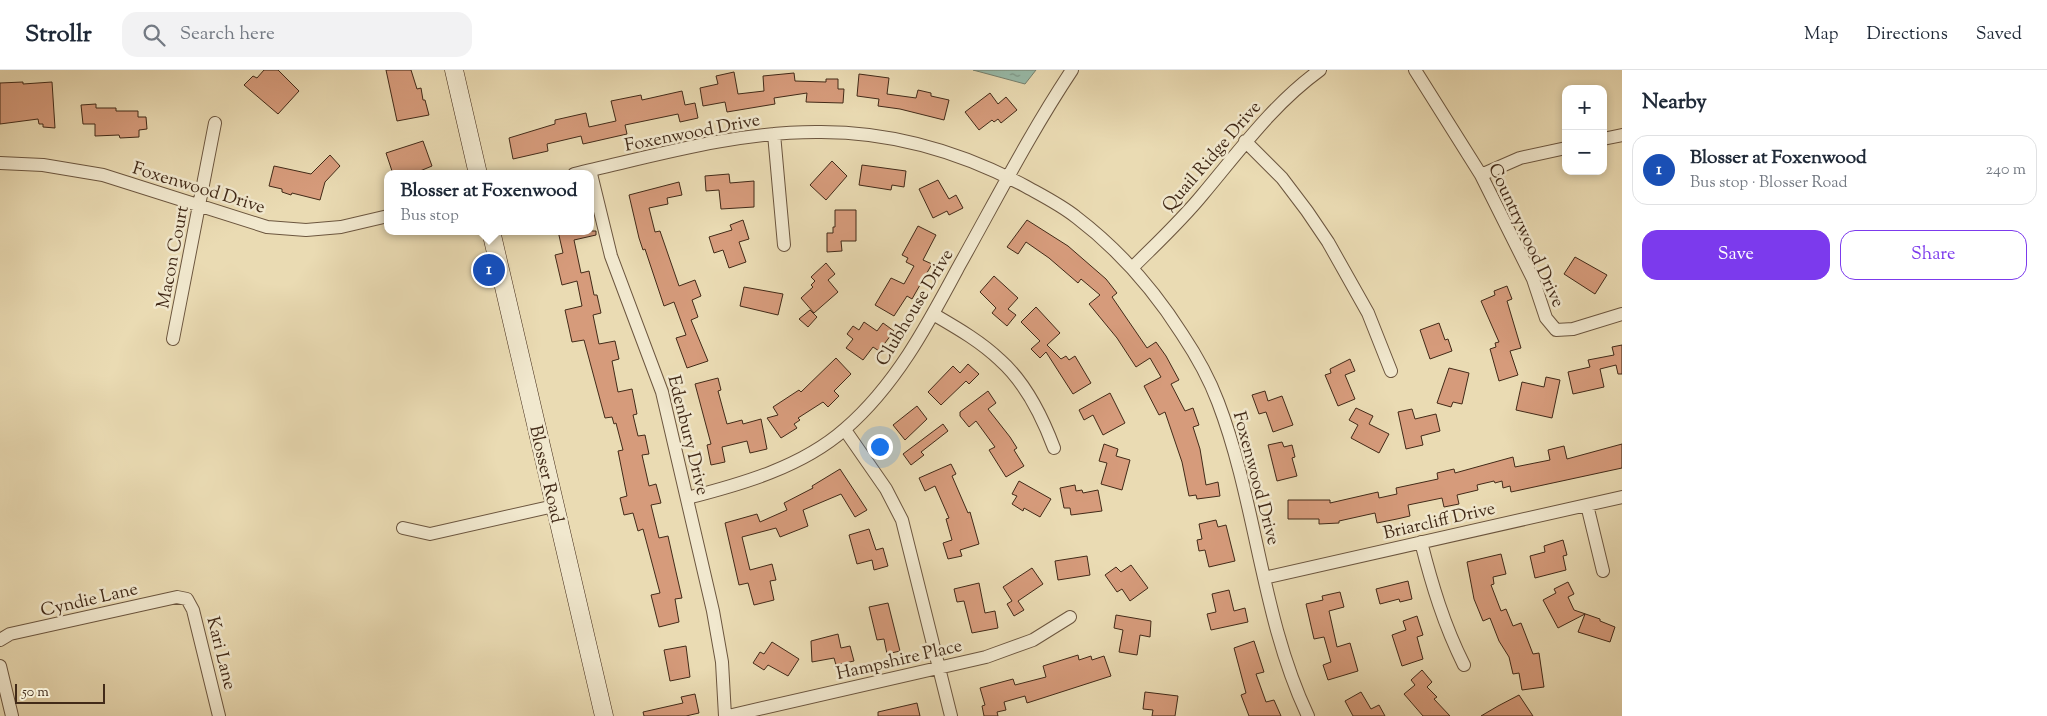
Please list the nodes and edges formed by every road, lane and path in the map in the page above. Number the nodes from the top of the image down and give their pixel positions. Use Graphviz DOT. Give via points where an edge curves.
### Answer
graph roads {
  1 [pos="454,70"];
  2 [pos="1072,70"];
  3 [pos="1320,70"];
  4 [pos="1415,70"];
  5 [pos="215,123"];
  6 [pos="774,134"];
  7 [pos="1622,135"];
  8 [pos="1607,139"];
  9 [pos="1245,141"];
  10 [pos="1562,149"];
  11 [pos="0,163"];
  12 [pos="477,170"];
  13 [pos="590,170"];
  14 [pos="1481,175"];
  15 [pos="1008,177"];
  16 [pos="594,186"];
  17 [pos="200,205"];
  18 [pos="384,217"];
  19 [pos="492,235"];
  20 [pos="784,245"];
  21 [pos="1132,268"];
  22 [pos="933,314"];
  23 [pos="1622,314"];
  24 [pos="173,340"];
  25 [pos="1391,371"];
  26 [pos="845,430"];
  27 [pos="1054,448"];
  28 [pos="1622,497"];
  29 [pos="687,498"];
  30 [pos="1587,505"];
  31 [pos="554,506"];
  32 [pos="403,528"];
  33 [pos="1421,542"];
  34 [pos="1603,571"];
  35 [pos="1264,578"];
  36 [pos="187,599"];
  37 [pos="1070,617"];
  38 [pos="0,640"];
  39 [pos="1464,665"];
  40 [pos="0,666"];
  41 [pos="939,668"];
  42 [pos="12,716"];
  43 [pos="219,716"];
  44 [pos="604,716"];
  45 [pos="727,716"];
  46 [pos="951,716"];
  47 [pos="1308,716"];
  1 -- 12 [label="street"];
  2 -- 15 [label="street, Clubhouse Drive" via="1046,108"];
  3 -- 9 [label="street, Quail Ridge Drive" via="1280,103"];
  4 -- 14 [label="street, Countrywood Drive"];
  5 -- 17 [label="street, Macon Court"];
  6 -- 13 [label="street, Foxenwood Drive" via="732,139"];
  6 -- 15 [label="street, Foxenwood Drive" via="816,132 897,139 939,149"];
  6 -- 20 [label="street"];
  7 -- 8 [label="street"];
  9 -- 21 [label="street, Quail Ridge Drive" via="1180,222"];
  9 -- 25 [label="street" via="1282,178 1328,242 1368,313"];
  10 -- 14 [label="street" via="1520,158"];
  11 -- 17 [label="street, Foxenwood Drive" via="43,164 102,175"];
  14 -- 23 [label="street, Countrywood Drive" via="1533,279 1546,318 1556,330 1574,329"];
  15 -- 21 [label="street, Foxenwood Drive" via="1077,218"];
  15 -- 22 [label="street, Clubhouse Drive"];
  16 -- 29 [label="street, Edenbury Drive" via="611,256 662,392"];
  17 -- 18 [label="street, Foxenwood Drive" via="267,227 306,230 341,227"];
  17 -- 24 [label="street, Macon Court"];
  19 -- 31 [label="street, Blosser Road"];
  21 -- 35 [label="street, Foxenwood Drive" via="1173,319 1197,357 1218,400 1236,457"];
  22 -- 26 [label="street, Clubhouse Drive" via="881,392"];
  22 -- 27 [label="street" via="970,336 1001,361 1022,385 1042,417"];
  26 -- 29 [label="street, Clubhouse Drive" via="774,471 732,487"];
  26 -- 41 [label="street" via="886,489 902,520"];
  28 -- 30 [label="street, Briarcliff Drive"];
  29 -- 45 [label="street, Edenbury Drive" via="713,611"];
  30 -- 33 [label="street, Briarcliff Drive"];
  30 -- 34 [label="street"];
  31 -- 32 [label="street" via="430,534"];
  31 -- 44 [label="street, Blosser Road"];
  33 -- 35 [label="street, Briarcliff Drive"];
  33 -- 39 [label="street" via="1433,590"];
  35 -- 47 [label="street, Foxenwood Drive" via="1276,628"];
  36 -- 38 [label="street, Cyndie Lane" via="176,597 10,634"];
  36 -- 43 [label="street, Kari Lane" via="193,610"];
  37 -- 41 [label="street, Hampshire Place" via="1033,640 986,657"];
  40 -- 42 [label="street"];
  41 -- 45 [label="street, Hampshire Place"];
  41 -- 46 [label="street"];
}
